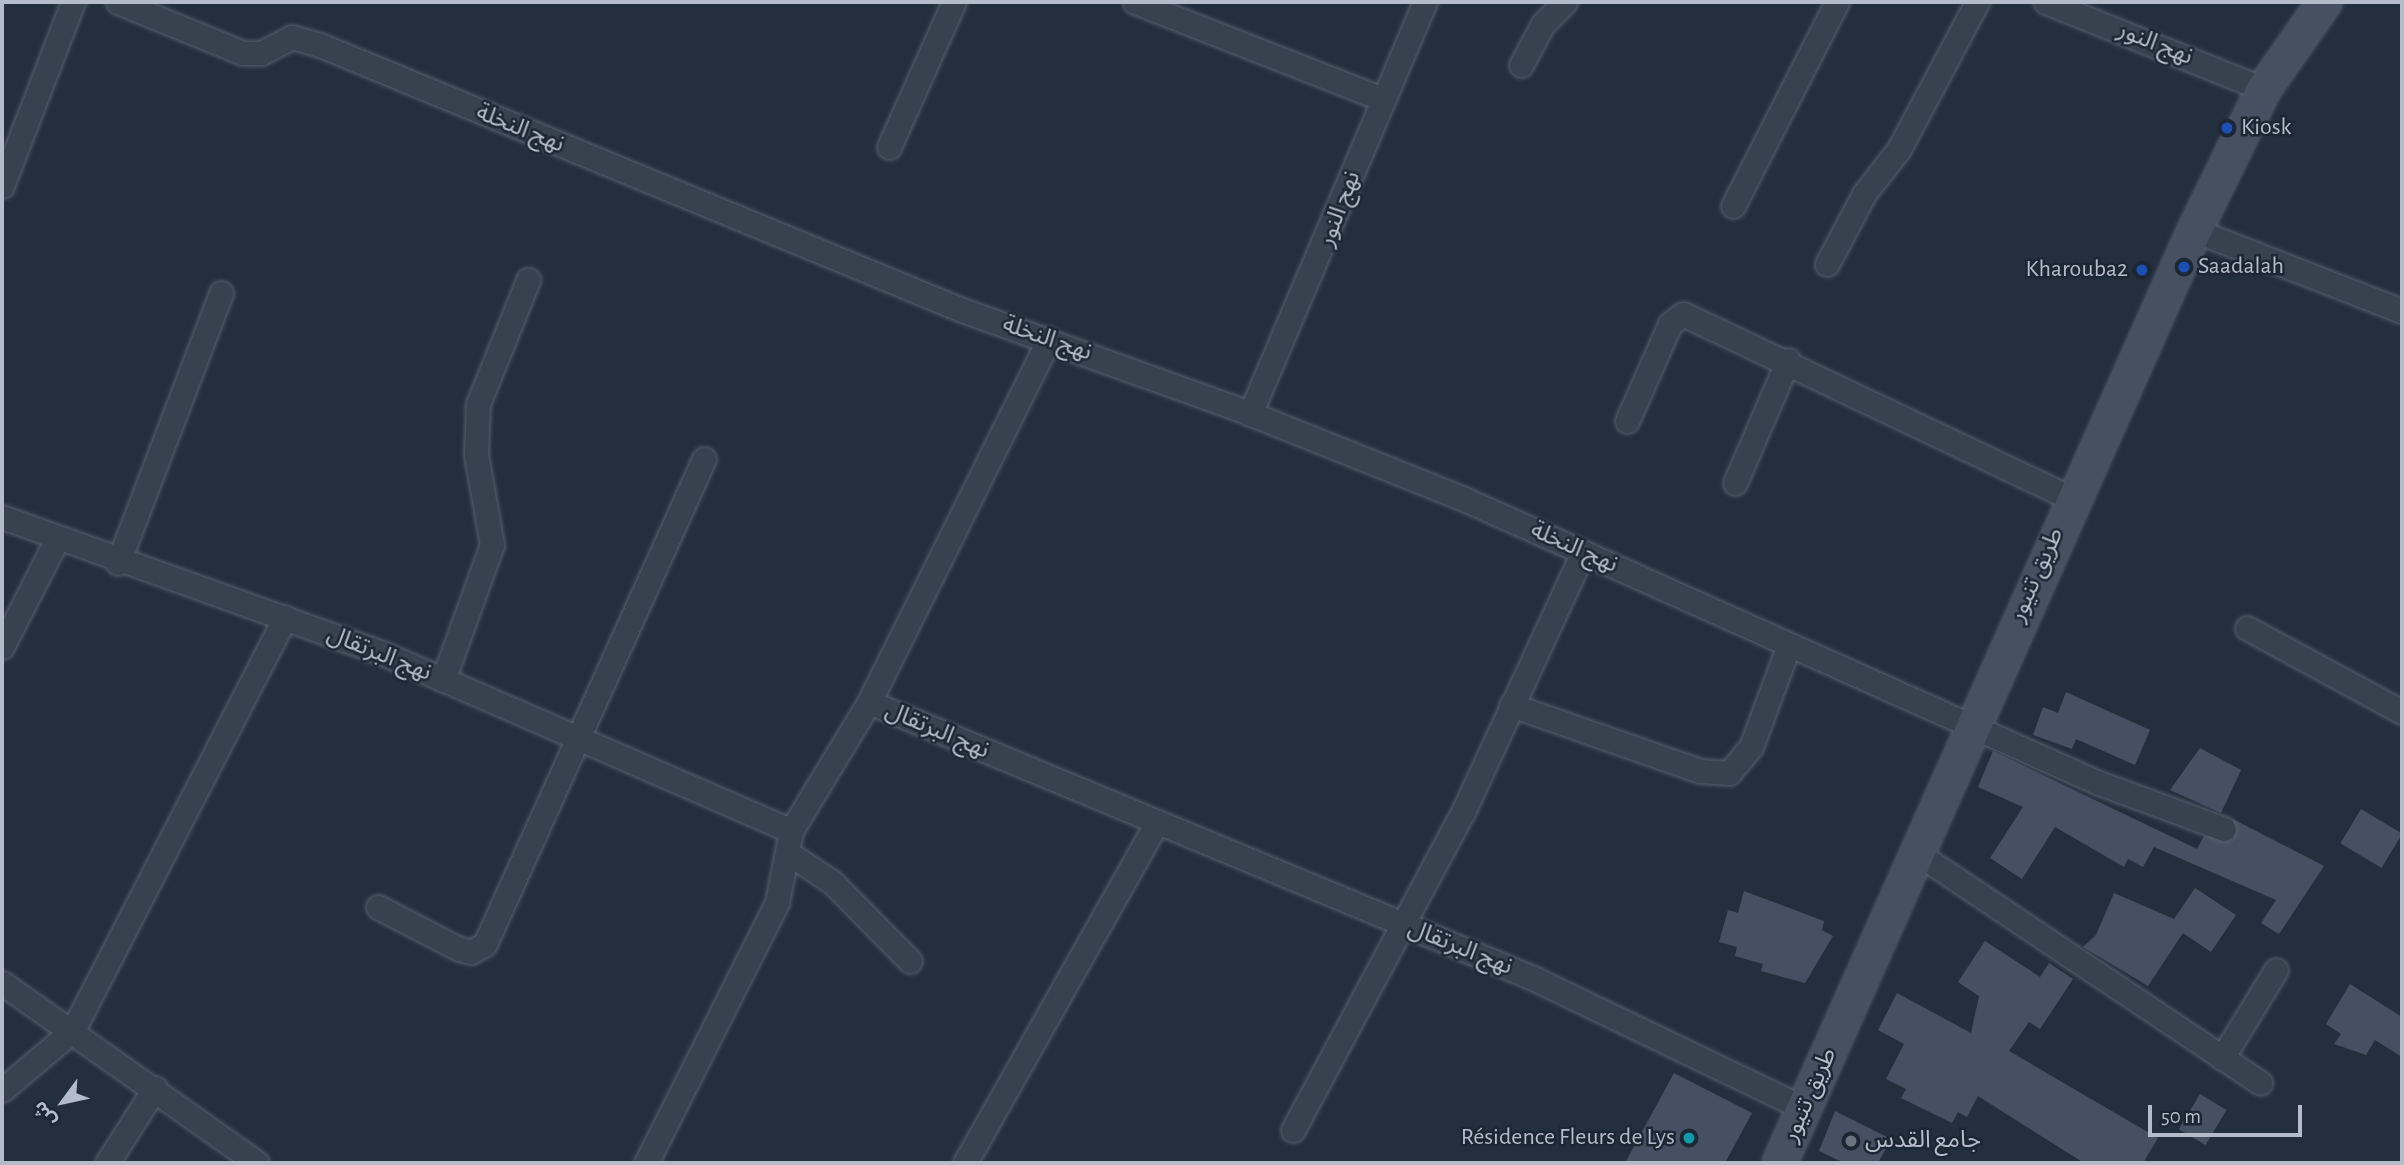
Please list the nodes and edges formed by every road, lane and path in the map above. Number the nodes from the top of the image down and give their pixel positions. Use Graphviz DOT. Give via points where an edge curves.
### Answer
graph roads {
  1 [pos="73,2"];
  2 [pos="118,2"];
  3 [pos="954,2"];
  4 [pos="1135,2"];
  5 [pos="1425,2"];
  6 [pos="1565,2"];
  7 [pos="1837,2"];
  8 [pos="1977,2"];
  9 [pos="2046,2"];
  10 [pos="2324,2"];
  11 [pos="1521,65"];
  12 [pos="2263,89"];
  13 [pos="1383,99"];
  14 [pos="888,147"];
  15 [pos="2,186"];
  16 [pos="1732,206"];
  17 [pos="2194,230"];
  18 [pos="1827,264"];
  19 [pos="528,280"];
  20 [pos="221,293"];
  21 [pos="2402,311"];
  22 [pos="1049,339"];
  23 [pos="1788,360"];
  24 [pos="1250,414"];
  25 [pos="1627,421"];
  26 [pos="704,458"];
  27 [pos="1735,483"];
  28 [pos="2071,498"];
  29 [pos="2,517"];
  30 [pos="55,541"];
  31 [pos="1583,552"];
  32 [pos="118,563"];
  33 [pos="285,617"];
  34 [pos="2247,628"];
  35 [pos="1789,645"];
  36 [pos="2,646"];
  37 [pos="443,680"];
  38 [pos="869,702"];
  39 [pos="1511,705"];
  40 [pos="2402,712"];
  41 [pos="1969,726"];
  42 [pos="578,740"];
  43 [pos="1156,824"];
  44 [pos="2224,830"];
  45 [pos="789,842"];
  46 [pos="1917,853"];
  47 [pos="378,906"];
  48 [pos="1405,926"];
  49 [pos="910,961"];
  50 [pos="2276,970"];
  51 [pos="2,983"];
  52 [pos="73,1030"];
  53 [pos="2222,1058"];
  54 [pos="2260,1083"];
  55 [pos="155,1088"];
  56 [pos="2,1090"];
  57 [pos="1805,1110"];
  58 [pos="1293,1130"];
  59 [pos="107,1163"];
  60 [pos="257,1163"];
  61 [pos="646,1163"];
  62 [pos="965,1163"];
  63 [pos="1779,1163"];
  1 -- 15 [label="street"];
  2 -- 22 [label="street, نهج النخلة" via="243,53 261,53 292,37 320,45 898,285"];
  3 -- 14 [label="street"];
  4 -- 13 [label="street"];
  5 -- 13 [label="street, نهج النور"];
  6 -- 11 [label="street" via="1543,24"];
  7 -- 16 [label="street"];
  8 -- 18 [label="street" via="1899,149 1864,194"];
  9 -- 12 [label="street, نهج النور"];
  10 -- 12 [label="main road, طريق تنيور"];
  12 -- 17 [label="main road, طريق تنيور"];
  13 -- 24 [label="street, نهج النور"];
  17 -- 21 [label="street"];
  17 -- 28 [label="main road, طريق تنيور"];
  19 -- 37 [label="street" via="478,404 476,454 492,545"];
  20 -- 32 [label="street"];
  22 -- 24 [label="street, نهج النخلة"];
  22 -- 38 [label="street"];
  23 -- 25 [label="street" via="1683,314 1670,324"];
  23 -- 27 [label="street"];
  23 -- 28 [label="street"];
  24 -- 31 [label="street, نهج النخلة"];
  26 -- 42 [label="street"];
  28 -- 41 [label="main road, طريق تنيور"];
  29 -- 30 [label="street, نهج البرتقال"];
  30 -- 32 [label="street, نهج البرتقال"];
  30 -- 36 [label="street"];
  31 -- 35 [label="street, نهج النخلة"];
  31 -- 39 [label="street"];
  32 -- 33 [label="street, نهج البرتقال"];
  33 -- 37 [label="street, نهج البرتقال"];
  33 -- 52 [label="street"];
  34 -- 40 [label="street"];
  35 -- 39 [label="street" via="1751,747 1729,773 1700,771"];
  35 -- 41 [label="street, نهج النخلة"];
  37 -- 42 [label="street, نهج البرتقال"];
  38 -- 43 [label="street, نهج البرتقال"];
  38 -- 45 [label="street, نهج البرتقال"];
  39 -- 48 [label="street"];
  41 -- 44 [label="street, نهج النخلة"];
  41 -- 46 [label="main road, طريق تنيور"];
  42 -- 45 [label="street, نهج البرتقال"];
  42 -- 47 [label="street" via="479,950 459,949"];
  43 -- 48 [label="street, نهج البرتقال"];
  43 -- 62 [label="street"];
  45 -- 49 [label="street"];
  45 -- 61 [label="street" via="777,902"];
  46 -- 53 [label="street"];
  46 -- 57 [label="main road, طريق تنيور"];
  48 -- 57 [label="street, نهج البرتقال" via="1619,1016"];
  48 -- 58 [label="street"];
  50 -- 53 [label="street"];
  51 -- 52 [label="street"];
  52 -- 55 [label="street"];
  52 -- 56 [label="street"];
  53 -- 54 [label="street"];
  55 -- 59 [label="street"];
  55 -- 60 [label="street"];
  57 -- 63 [label="main road, طريق تنيور"];
}
